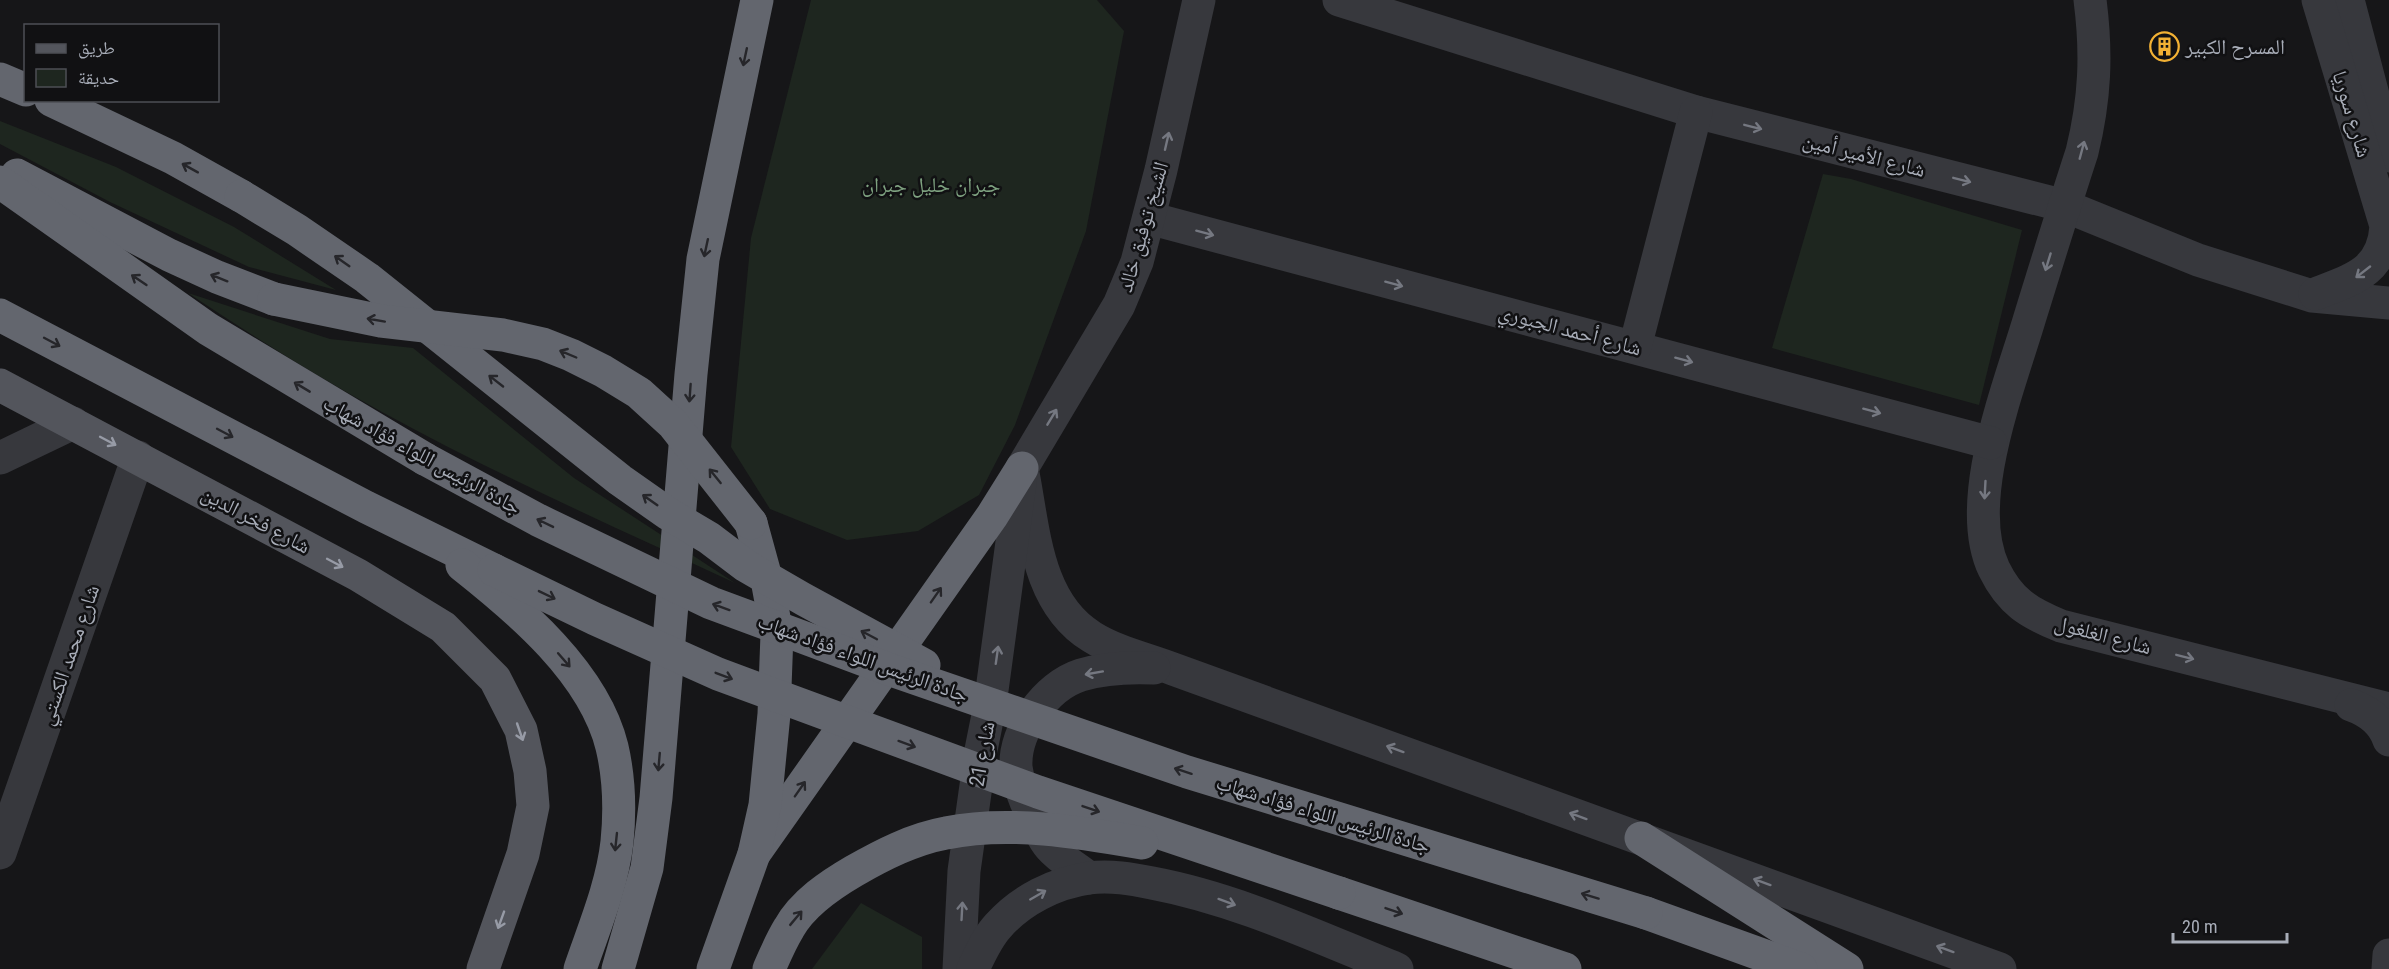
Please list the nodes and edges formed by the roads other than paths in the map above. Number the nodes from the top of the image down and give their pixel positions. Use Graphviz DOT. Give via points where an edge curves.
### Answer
graph roads {
  1 [pos="757,0"];
  2 [pos="1199,0"];
  3 [pos="1339,0"];
  4 [pos="2090,0"];
  5 [pos="2318,0"];
  6 [pos="2348,0"];
  7 [pos="0,78"];
  8 [pos="24,89"];
  9 [pos="55,102"];
  10 [pos="1696,112"];
  11 [pos="2389,156"];
  12 [pos="0,166"];
  13 [pos="0,182"];
  14 [pos="2065,206"];
  15 [pos="1149,218"];
  16 [pos="2312,296"];
  17 [pos="2389,303"];
  18 [pos="0,315"];
  19 [pos="1635,347"];
  20 [pos="0,386"];
  21 [pos="73,423"];
  22 [pos="1991,443"];
  23 [pos="138,457"];
  24 [pos="0,458"];
  25 [pos="1022,468"];
  26 [pos="427,537"];
  27 [pos="1173,669"];
  28 [pos="2299,686"];
  29 [pos="2389,709"];
  30 [pos="1013,712"];
  31 [pos="2389,740"];
  32 [pos="1641,838"];
  33 [pos="0,853"];
  34 [pos="754,854"];
  35 [pos="1258,866"];
  36 [pos="1089,878"];
  37 [pos="2389,955"];
  38 [pos="483,969"];
  39 [pos="580,969"];
  40 [pos="618,969"];
  41 [pos="713,969"];
  42 [pos="769,969"];
  43 [pos="959,969"];
  44 [pos="973,969"];
  45 [pos="1397,969"];
  46 [pos="1565,969"];
  47 [pos="1801,969"];
  48 [pos="1847,969"];
  49 [pos="2000,969"];
  50 [pos="2388,969"];
  1 -- 40 [label="highway, one-way" via="704,259 647,868"];
  15 -- 2 [label="street, الشيخ توفيق خالد, one-way"];
  3 -- 10 [label="street, شارع الأمير أمين"];
  14 -- 4 [label="street, شارع الغلغول, one-way" via="2092,113 2095,61"];
  5 -- 16 [label="street, شارع سوريا, one-way" via="2386,226 2382,250 2370,266 2354,279"];
  6 -- 11 [label="street, شارع سوريا"];
  7 -- 8 [label="highway"];
  30 -- 9 [label="highway, one-way, bridge" via="803,599 667,513 620,480 367,278 297,230 173,158"];
  10 -- 14 [label="street, شارع الأمير أمين, one-way"];
  10 -- 19 [label="street"];
  34 -- 12 [label="highway, one-way, bridge" via="765,805 776,683 777,634 768,585 751,523 673,423 639,393 603,371 543,344 503,335 381,321 274,300 169,255"];
  30 -- 13 [label="highway, جادة الرئيس اللواء فؤاد شهاب, one-way, bridge" via="711,603 538,520 425,459 208,329"];
  14 -- 16 [label="street, شارع الأمير أمين" via="2198,260"];
  14 -- 22 [label="street, شارع الغلغول, one-way"];
  15 -- 19 [label="street, شارع أحمد الجبوري, one-way"];
  25 -- 15 [label="street, الشيخ توفيق خالد, one-way" via="1119,304 1137,262"];
  16 -- 17 [label="street, شارع الأمير أمين"];
  18 -- 26 [label="highway, one-way"];
  19 -- 22 [label="street, شارع أحمد الجبوري, one-way"];
  20 -- 21 [label="main road, شارع فخر الدين"];
  21 -- 23 [label="main road, شارع فخر الدين, one-way"];
  21 -- 24 [label="street"];
  22 -- 28 [label="street, شارع الغلغول, one-way" via="1985,534 1994,568 2014,602 2061,626"];
  23 -- 33 [label="street, شارع محمد الكستي"];
  23 -- 38 [label="main road, شارع فخر الدين, one-way" via="358,575 443,627 495,679 521,730 533,806 523,854"];
  25 -- 27 [label="street" via="1040,561 1063,611 1091,637"];
  34 -- 25 [label="highway, one-way"];
  43 -- 25 [label="street, شارع 21, one-way" via="964,871"];
  26 -- 35 [label="highway, one-way, bridge" via="718,674 1038,792"];
  26 -- 39 [label="highway, one-way" via="510,602 568,664 597,708 612,747 618,798 617,843 607,890"];
  32 -- 27 [label="street, one-way"];
  27 -- 36 [label="street, one-way" via="1129,667 1079,675 1053,692 1024,728 1016,767 1025,800 1049,847"];
  28 -- 29 [label="street, شارع الغلغول"];
  28 -- 31 [label="street" via="2367,711"];
  47 -- 30 [label="highway, جادة الرئيس اللواء فؤاد شهاب, one-way, bridge" via="1646,913 1186,772"];
  32 -- 48 [label="highway"];
  49 -- 32 [label="street, one-way"];
  34 -- 41 [label="highway"];
  42 -- 35 [label="highway, one-way, bridge" via="789,927 820,893 876,859 945,833 998,828 1076,833"];
  35 -- 46 [label="highway, one-way, bridge"];
  44 -- 36 [label="street, one-way" via="986,941 1012,912 1049,889"];
  36 -- 45 [label="street, one-way" via="1135,879 1222,900"];
  37 -- 50 [label="street"];
}
